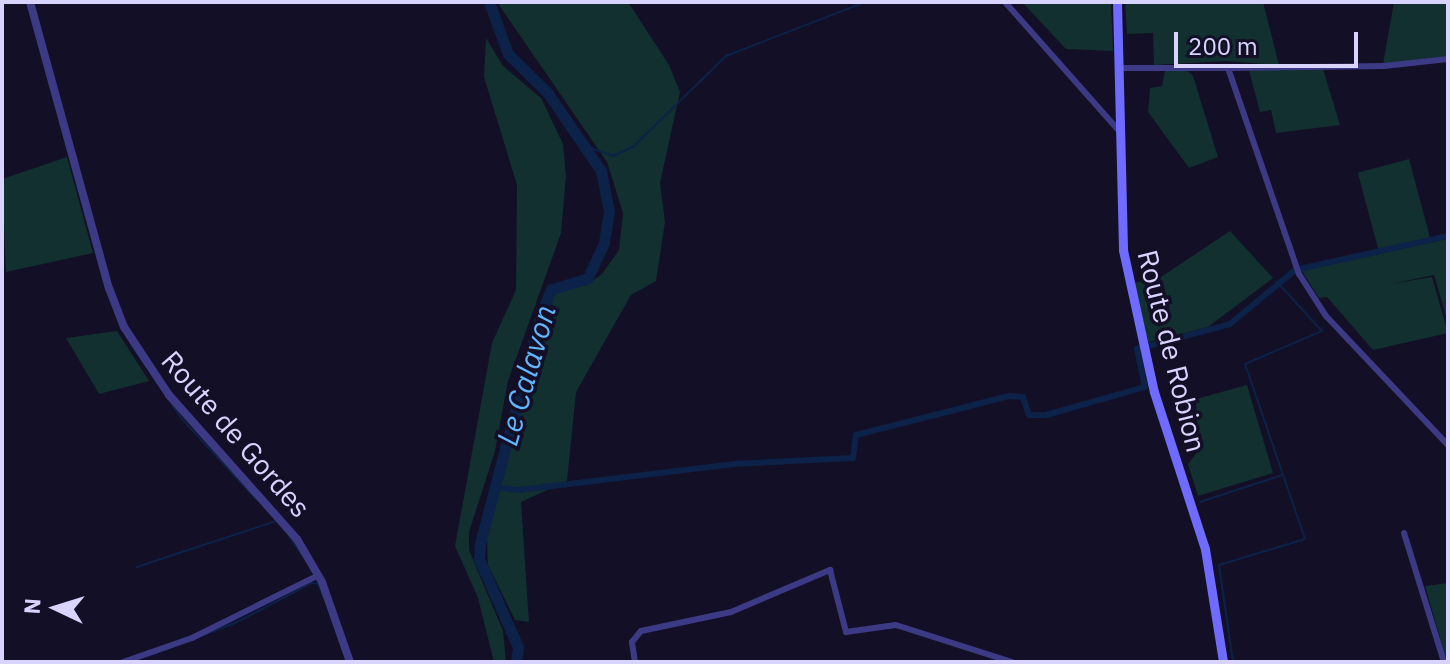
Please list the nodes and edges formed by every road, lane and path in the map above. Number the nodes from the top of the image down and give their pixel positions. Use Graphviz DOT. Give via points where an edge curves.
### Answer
graph roads {
  1 [pos="30,2"];
  2 [pos="1005,2"];
  3 [pos="1117,2"];
  4 [pos="1448,59"];
  5 [pos="1120,68"];
  6 [pos="1228,68"];
  7 [pos="1120,132"];
  8 [pos="1448,445"];
  9 [pos="1404,533"];
  10 [pos="319,575"];
  11 [pos="123,662"];
  12 [pos="350,662"];
  13 [pos="635,662"];
  14 [pos="1012,662"];
  15 [pos="1226,662"];
  16 [pos="1444,662"];
  1 -- 10 [label="street, Route de Gordes" via="124,327 163,387 297,539"];
  2 -- 7 [label="street"];
  3 -- 5 [label="main road, Route de Robion"];
  4 -- 6 [label="street" via="1384,66"];
  5 -- 6 [label="street"];
  5 -- 7 [label="main road, Route de Robion"];
  6 -- 8 [label="street" via="1299,274 1326,316"];
  7 -- 15 [label="main road, Route de Robion" via="1128,283 1154,392 1205,549"];
  9 -- 16 [label="street"];
  10 -- 11 [label="street" via="192,638"];
  10 -- 12 [label="street, Route de Gordes"];
  13 -- 14 [label="street" via="632,642 641,631 731,612 830,570 846,632 896,625"];
}
